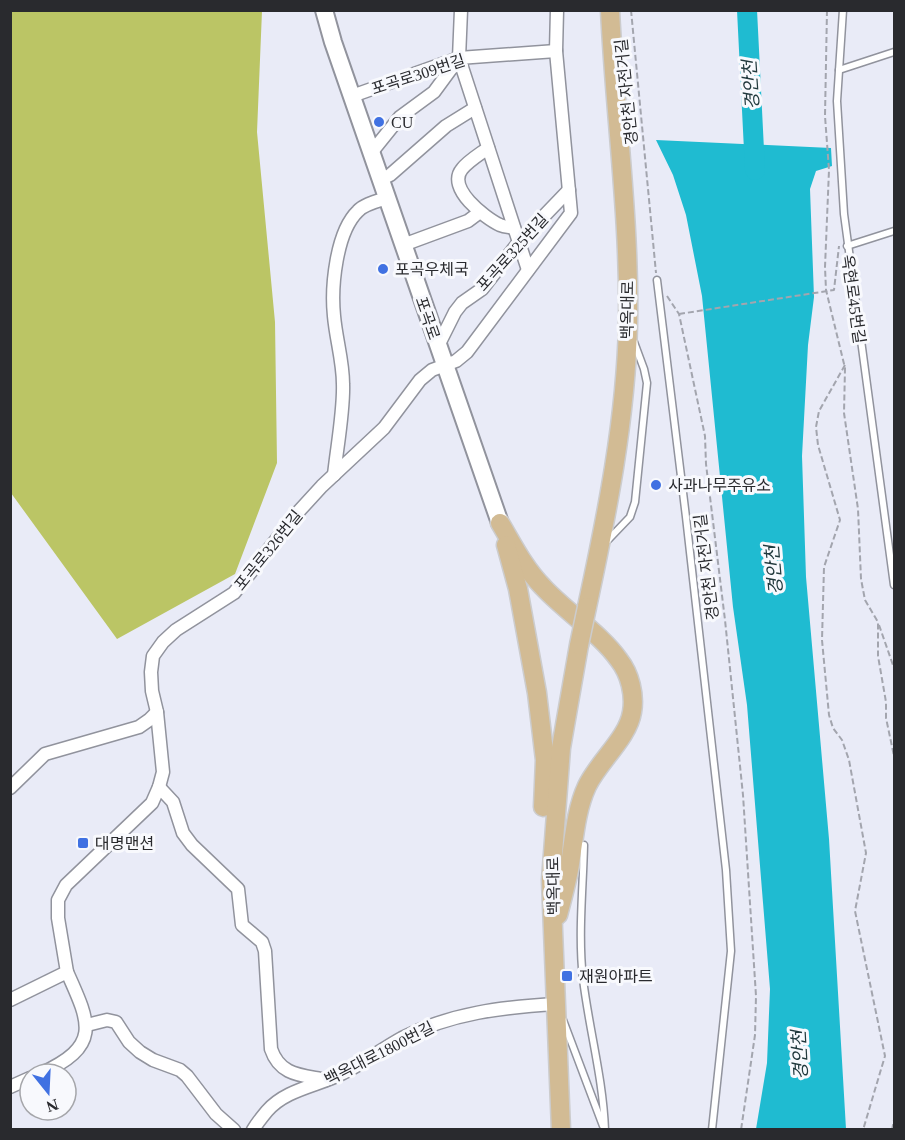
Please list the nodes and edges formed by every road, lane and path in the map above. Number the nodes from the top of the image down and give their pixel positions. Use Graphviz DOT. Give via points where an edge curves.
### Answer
graph roads {
  1 [pos="324,10"];
  2 [pos="461,10"];
  3 [pos="557,10"];
  4 [pos="610,10"];
  5 [pos="631,10"];
  6 [pos="827,10"];
  7 [pos="843,10"];
  8 [pos="556,51"];
  9 [pos="894,52"];
  10 [pos="459,58"];
  11 [pos="839,70"];
  12 [pos="352,96"];
  13 [pos="475,108"];
  14 [pos="488,148"];
  15 [pos="371,153"];
  16 [pos="380,180"];
  17 [pos="569,190"];
  18 [pos="387,198"];
  19 [pos="480,212"];
  20 [pos="514,228"];
  21 [pos="894,231"];
  22 [pos="519,242"];
  23 [pos="403,245"];
  24 [pos="839,245"];
  25 [pos="847,246"];
  26 [pos="528,270"];
  27 [pos="657,280"];
  28 [pos="826,290"];
  29 [pos="679,314"];
  30 [pos="628,326"];
  31 [pos="438,346"];
  32 [pos="444,365"];
  33 [pos="845,365"];
  34 [pos="334,475"];
  35 [pos="500,523"];
  36 [pos="599,551"];
  37 [pos="894,585"];
  38 [pos="878,622"];
  39 [pos="894,668"];
  40 [pos="157,712"];
  41 [pos="894,756"];
  42 [pos="159,787"];
  43 [pos="10,788"];
  44 [pos="584,845"];
  45 [pos="554,933"];
  46 [pos="67,972"];
  47 [pos="10,999"];
  48 [pos="557,1004"];
  49 [pos="87,1026"];
  50 [pos="62,1062"];
  51 [pos="326,1080"];
  52 [pos="894,1120"];
  53 [pos="234,1130"];
  54 [pos="253,1130"];
  55 [pos="561,1130"];
  56 [pos="604,1130"];
  57 [pos="712,1130"];
  58 [pos="741,1130"];
  59 [pos="863,1130"];
  60 [pos="892,1130"];
  1 -- 12 [label="street, 포곡로"];
  2 -- 10 [label="street"];
  3 -- 8 [label="street, 포곡로326번길"];
  4 -- 30 [label="main road, 백옥대로" via="626,237"];
  5 -- 27 [label="path, 경안천 자전거길"];
  6 -- 28 [label="path"];
  7 -- 11 [label="lane, 옥현로45번길"];
  8 -- 10 [label="street, 포곡로309번길"];
  8 -- 17 [label="street, 포곡로326번길"];
  9 -- 11 [label="lane"];
  10 -- 12 [label="street, 포곡로309번길"];
  10 -- 13 [label="street"];
  10 -- 15 [label="street" via="434,92 400,117"];
  11 -- 25 [label="lane, 옥현로45번길" via="837,101"];
  12 -- 15 [label="street, 포곡로"];
  13 -- 14 [label="street"];
  13 -- 16 [label="street" via="446,126"];
  14 -- 19 [label="street" via="462,168 458,176 469,203"];
  14 -- 20 [label="street"];
  15 -- 16 [label="street, 포곡로"];
  16 -- 18 [label="street, 포곡로"];
  17 -- 22 [label="street, 포곡로325번길"];
  17 -- 26 [label="street, 포곡로326번길" via="571,213"];
  18 -- 23 [label="street, 포곡로"];
  18 -- 34 [label="street" via="359,209 341,240 333,315 344,387"];
  19 -- 20 [label="street" via="502,226"];
  19 -- 23 [label="street"];
  20 -- 22 [label="street"];
  21 -- 25 [label="lane"];
  22 -- 26 [label="street"];
  22 -- 31 [label="street, 포곡로325번길" via="482,289 462,303"];
  23 -- 31 [label="street, 포곡로"];
  24 -- 28 [label="path" via="834,290"];
  25 -- 37 [label="lane, 옥현로45번길"];
  26 -- 32 [label="street, 포곡로326번길" via="467,352"];
  27 -- 29 [label="path, 경안천 자전거길"];
  27 -- 57 [label="lane" via="726,870 731,951"];
  28 -- 29 [label="path"];
  28 -- 33 [label="path"];
  29 -- 58 [label="path, 경안천 자전거길" via="705,436 743,795 756,996 755,1035"];
  30 -- 36 [label="main road, 백옥대로" via="622,409"];
  30 -- 36 [label="lane" via="646,383 635,502 630,517"];
  31 -- 32 [label="street, 포곡로"];
  32 -- 34 [label="street, 포곡로326번길" via="420,380 384,428"];
  32 -- 35 [label="street, 포곡로"];
  33 -- 38 [label="path" via="844,413 858,509 861,579 865,600"];
  33 -- 59 [label="path" via="819,411 816,427 840,520 824,567 822,640 829,715 849,760 866,853 855,911 885,1056"];
  34 -- 40 [label="street, 포곡로326번길" via="234,593 162,642 153,656 151,672"];
  35 -- 45 [label="main road" via="518,589 537,693 545,760 542,843"];
  35 -- 45 [label="main road" via="542,587 619,660 632,693 627,729 601,763 578,811"];
  36 -- 45 [label="main road, 백옥대로, bridge" via="556,789 551,880"];
  38 -- 39 [label="path"];
  38 -- 41 [label="path" via="878,656"];
  40 -- 42 [label="street, 포곡로326번길" via="163,772"];
  40 -- 43 [label="street" via="139,727 45,754"];
  42 -- 46 [label="street, 포곡로326번길" via="152,803 66,885 58,900"];
  42 -- 51 [label="street" via="173,802 183,833 192,845 238,889 242,925 262,942 275,1060 293,1074"];
  44 -- 56 [label="lane" via="583,981 604,1097"];
  45 -- 48 [label="main road, 백옥대로"];
  46 -- 47 [label="street"];
  46 -- 49 [label="street" via="83,1006"];
  48 -- 51 [label="street, 백옥대로1800번길" via="509,1007 453,1018 404,1037"];
  48 -- 55 [label="main road, 백옥대로"];
  48 -- 56 [label="lane"];
  49 -- 50 [label="street" via="81,1044"];
  49 -- 53 [label="street" via="107,1020 116,1022 140,1052 187,1076 210,1107"];
  51 -- 54 [label="street, 백옥대로1800번길" via="279,1101"];
  52 -- 60 [label="path"];
}
